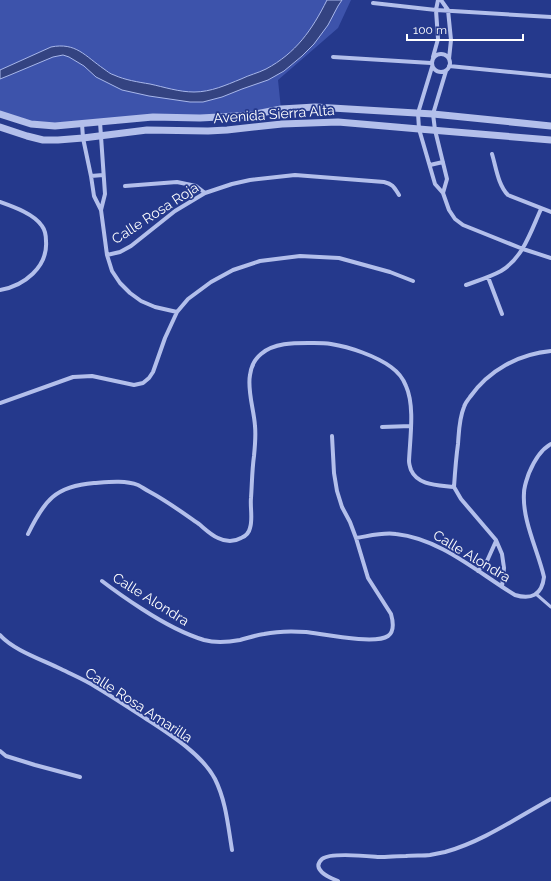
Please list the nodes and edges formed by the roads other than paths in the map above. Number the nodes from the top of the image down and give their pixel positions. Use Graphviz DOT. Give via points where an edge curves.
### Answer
graph roads {
  1 [pos="439,0"];
  2 [pos="373,3"];
  3 [pos="436,10"];
  4 [pos="448,10"];
  5 [pos="551,17"];
  6 [pos="333,57"];
  7 [pos="433,57"];
  8 [pos="449,59"];
  9 [pos="432,65"];
  10 [pos="449,66"];
  11 [pos="446,71"];
  12 [pos="551,76"];
  13 [pos="418,113"];
  14 [pos="0,114"];
  15 [pos="251,114"];
  16 [pos="433,114"];
  17 [pos="100,122"];
  18 [pos="82,124"];
  19 [pos="551,126"];
  20 [pos="0,127"];
  21 [pos="252,127"];
  22 [pos="419,129"];
  23 [pos="435,130"];
  24 [pos="100,136"];
  25 [pos="83,138"];
  26 [pos="551,140"];
  27 [pos="492,154"];
  28 [pos="443,162"];
  29 [pos="430,165"];
  30 [pos="103,175"];
  31 [pos="91,176"];
  32 [pos="125,186"];
  33 [pos="205,193"];
  34 [pos="443,193"];
  35 [pos="399,195"];
  36 [pos="0,202"];
  37 [pos="541,209"];
  38 [pos="101,210"];
  39 [pos="551,212"];
  40 [pos="523,249"];
  41 [pos="107,256"];
  42 [pos="551,258"];
  43 [pos="488,277"];
  44 [pos="413,281"];
  45 [pos="466,285"];
  46 [pos="0,290"];
  47 [pos="177,312"];
  48 [pos="502,314"];
  49 [pos="551,351"];
  50 [pos="0,403"];
  51 [pos="411,426"];
  52 [pos="382,427"];
  53 [pos="332,436"];
  54 [pos="551,444"];
  55 [pos="454,487"];
  56 [pos="28,534"];
  57 [pos="356,538"];
  58 [pos="496,540"];
  59 [pos="478,571"];
  60 [pos="102,581"];
  61 [pos="502,587"];
  62 [pos="536,594"];
  63 [pos="551,608"];
  64 [pos="0,635"];
  65 [pos="0,751"];
  66 [pos="0,756"];
  67 [pos="6,756"];
  68 [pos="80,777"];
  69 [pos="551,799"];
  70 [pos="232,850"];
  71 [pos="338,881"];
  1 -- 3 [label="street"];
  1 -- 4 [label="street"];
  2 -- 3 [label="street"];
  3 -- 4 [label="street"];
  3 -- 7 [label="street" via="438,39"];
  4 -- 5 [label="street"];
  4 -- 8 [label="street" via="451,40"];
  6 -- 9 [label="street"];
  7 -- 8 [label="street" via="442,54"];
  7 -- 9 [label="street"];
  8 -- 10 [label="street"];
  9 -- 11 [label="street" via="436,71"];
  9 -- 13 [label="street"];
  10 -- 11 [label="street"];
  10 -- 12 [label="street"];
  11 -- 16 [label="street"];
  13 -- 15 [label="street, Avenida Sierra Alta" via="315,106"];
  13 -- 16 [label="street, Avenida Sierra Alta"];
  13 -- 22 [label="street"];
  14 -- 18 [label="street, Avenida Sierra Alta" via="31,124"];
  15 -- 17 [label="street, Avenida Sierra Alta" via="200,118 153,117"];
  15 -- 21 [label="street"];
  16 -- 19 [label="street, Avenida Sierra Alta"];
  16 -- 23 [label="street"];
  17 -- 18 [label="street, Avenida Sierra Alta"];
  17 -- 24 [label="street"];
  18 -- 25 [label="street"];
  20 -- 25 [label="street, Avenida Sierra Alta" via="44,140"];
  21 -- 22 [label="street, Avenida Sierra Alta" via="338,122"];
  21 -- 24 [label="street, Avenida Sierra Alta" via="208,131 147,130"];
  22 -- 23 [label="street, Avenida Sierra Alta"];
  22 -- 29 [label="street"];
  23 -- 26 [label="street, Avenida Sierra Alta"];
  23 -- 28 [label="street"];
  24 -- 25 [label="street, Avenida Sierra Alta"];
  24 -- 30 [label="street"];
  25 -- 31 [label="street"];
  27 -- 37 [label="street" via="505,192"];
  28 -- 29 [label="street"];
  28 -- 34 [label="street" via="447,179"];
  29 -- 34 [label="street" via="435,184"];
  30 -- 31 [label="street"];
  30 -- 38 [label="street" via="106,194"];
  31 -- 38 [label="street" via="94,196"];
  32 -- 33 [label="street" via="177,182 196,186"];
  33 -- 35 [label="street, Calle Rosa Roja" via="250,180 295,175 384,182 394,186"];
  33 -- 41 [label="street, Calle Rosa Roja" via="175,212 131,246"];
  34 -- 40 [label="street" via="449,210 463,225"];
  36 -- 46 [label="street" via="36,219 46,234 45,255 40,265 20,284"];
  37 -- 39 [label="street"];
  37 -- 40 [label="street"];
  38 -- 41 [label="street"];
  40 -- 42 [label="street"];
  40 -- 43 [label="street" via="512,263"];
  41 -- 47 [label="street" via="112,271 130,293 155,307"];
  43 -- 45 [label="street"];
  43 -- 48 [label="street"];
  44 -- 47 [label="street" via="339,258 300,256 260,261 232,270 211,282 188,299"];
  47 -- 50 [label="street" via="164,338 153,372 143,383 134,385 92,376 73,377"];
  49 -- 55 [label="street" via="525,356 506,364 483,381 464,406 460,421"];
  51 -- 52 [label="street"];
  51 -- 55 [label="street" via="409,460 414,475 422,482"];
  51 -- 56 [label="street" via="410,398 401,376 393,368 352,349 329,344 282,345 261,354 251,368 249,383 255,439 250,504 251,526 240,540 217,538 138,485 117,482 87,483 60,491 47,502"];
  53 -- 57 [label="street" via="337,491"];
  54 -- 62 [label="street" via="538,455 532,465 524,493 526,516 544,577 541,590"];
  55 -- 58 [label="street"];
  57 -- 59 [label="street, Calle Alondra" via="384,534 408,536 441,548"];
  57 -- 60 [label="street, Calle Alondra" via="368,578 393,620 392,632 381,639 287,632 222,642 206,640 188,635 166,624"];
  58 -- 59 [label="street" via="487,561"];
  58 -- 61 [label="street" via="504,568"];
  59 -- 61 [label="street, Calle Alondra"];
  61 -- 62 [label="street, Calle Alondra" via="522,597"];
  62 -- 63 [label="lane"];
  64 -- 70 [label="street, Calle Rosa Amarilla" via="19,649 95,686 192,752 209,768 216,780 222,796"];
  65 -- 67 [label="street"];
  66 -- 67 [label="street"];
  67 -- 68 [label="street"];
  69 -- 71 [label="street" via="496,830 445,852 380,857 337,855 321,860 319,865 323,874"];
}
